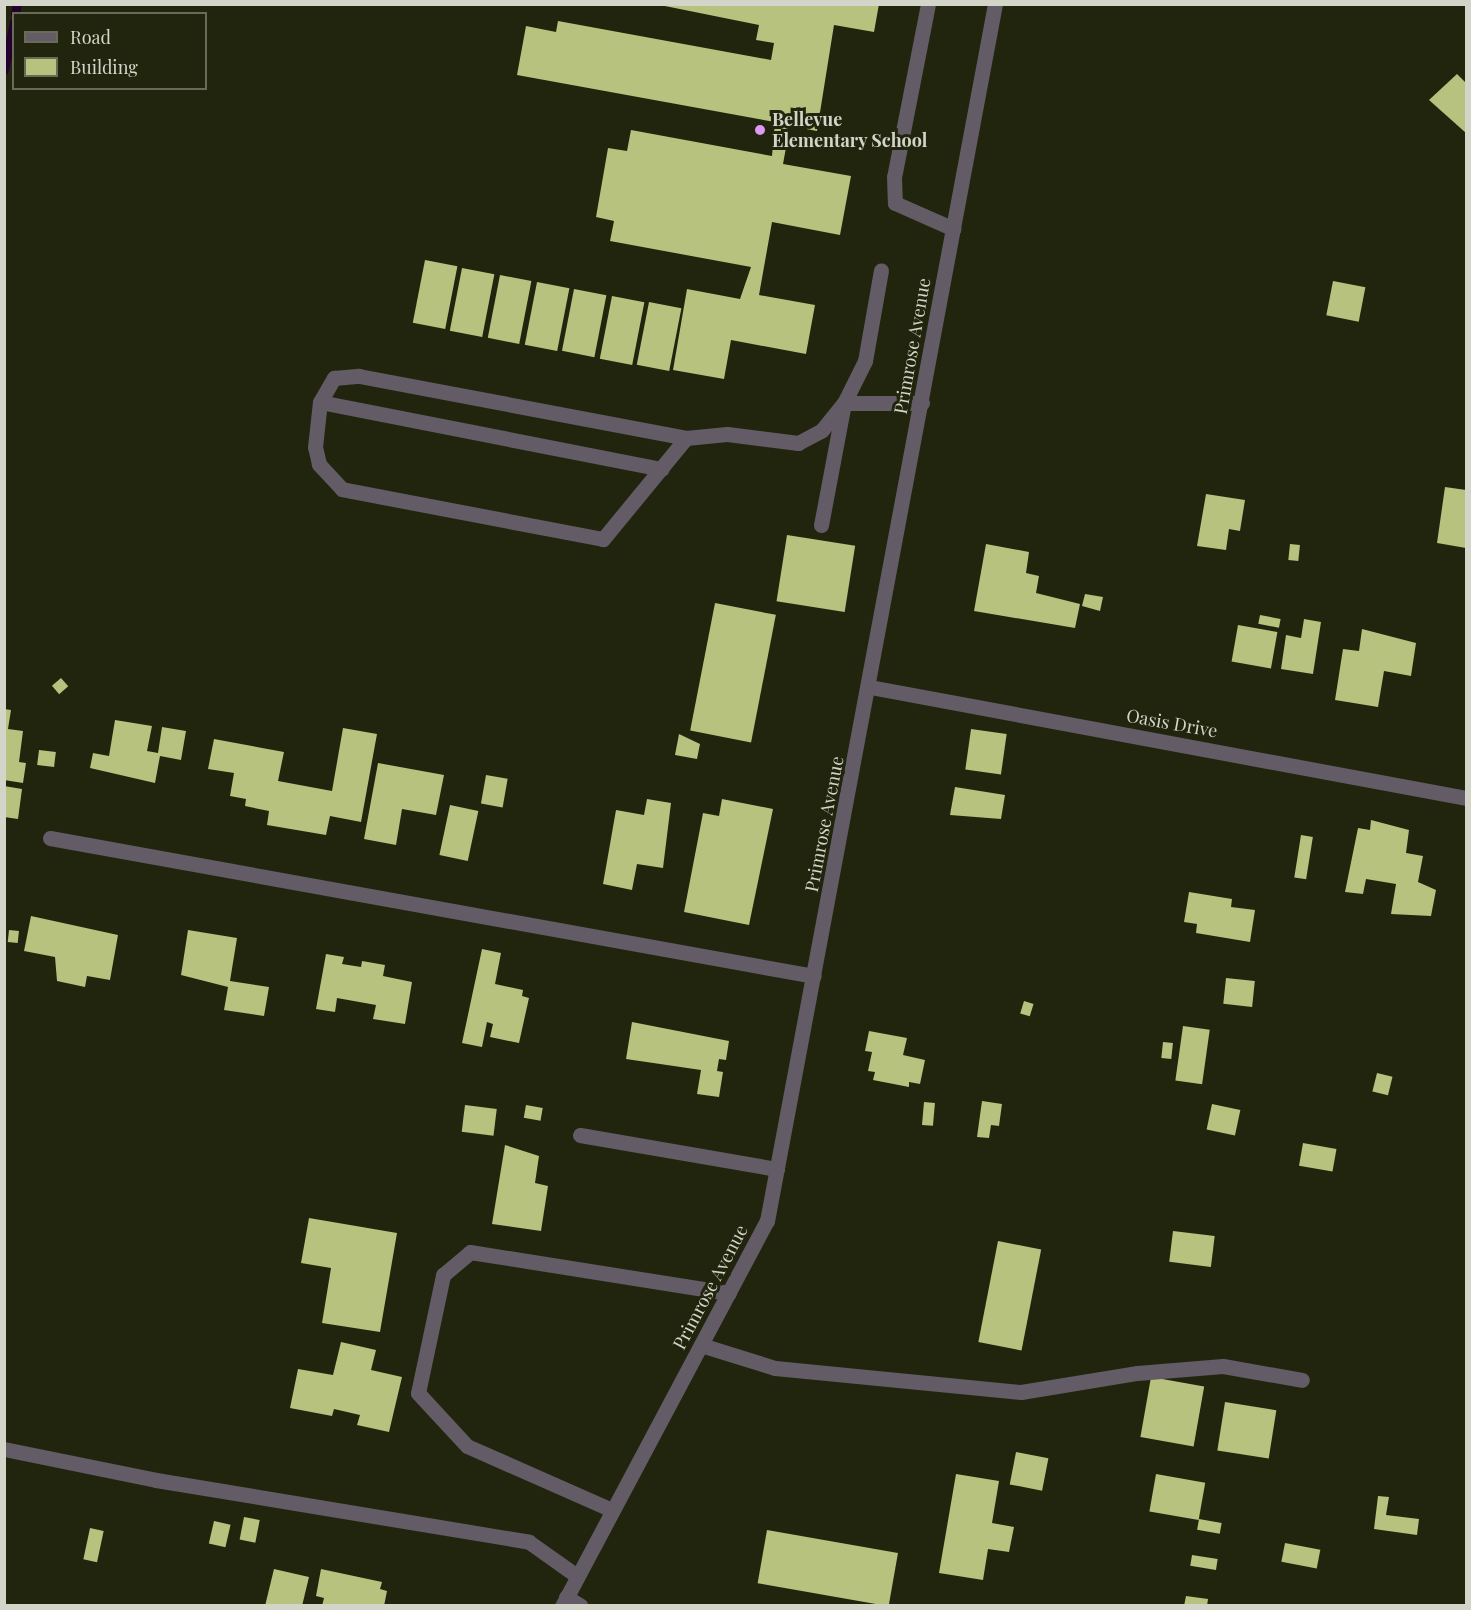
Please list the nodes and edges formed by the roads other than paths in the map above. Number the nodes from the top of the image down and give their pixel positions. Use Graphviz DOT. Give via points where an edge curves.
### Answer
graph roads {
  1 [pos="928,4"];
  2 [pos="995,4"];
  3 [pos="954,229"];
  4 [pos="881,270"];
  5 [pos="320,402"];
  6 [pos="844,403"];
  7 [pos="922,403"];
  8 [pos="686,438"];
  9 [pos="662,469"];
  10 [pos="821,525"];
  11 [pos="870,687"];
  12 [pos="1467,798"];
  13 [pos="50,838"];
  14 [pos="814,976"];
  15 [pos="580,1135"];
  16 [pos="777,1169"];
  17 [pos="729,1293"];
  18 [pos="701,1345"];
  19 [pos="1302,1380"];
  20 [pos="4,1449"];
  21 [pos="612,1510"];
  22 [pos="577,1576"];
  23 [pos="564,1601"];
  24 [pos="581,1605"];
  1 -- 3 [label="street" via="894,177 895,203"];
  2 -- 3 [label="street, Primrose Avenue"];
  3 -- 7 [label="street, Primrose Avenue"];
  4 -- 6 [label="street" via="865,361"];
  5 -- 8 [label="street" via="334,378 359,376"];
  5 -- 9 [label="street"];
  5 -- 9 [label="street" via="315,447 319,465 342,489 603,539"];
  6 -- 7 [label="street"];
  6 -- 8 [label="street" via="822,430 798,443 727,434"];
  6 -- 10 [label="street"];
  7 -- 11 [label="street, Primrose Avenue"];
  8 -- 9 [label="street"];
  11 -- 12 [label="street, Oasis Drive"];
  11 -- 14 [label="street, Primrose Avenue"];
  13 -- 14 [label="street"];
  14 -- 16 [label="street, Primrose Avenue"];
  15 -- 16 [label="street"];
  16 -- 17 [label="street, Primrose Avenue" via="767,1221"];
  17 -- 18 [label="street, Primrose Avenue"];
  17 -- 21 [label="street" via="470,1252 442,1275 418,1393 467,1446"];
  18 -- 19 [label="street" via="775,1368 1021,1392 1137,1372 1222,1366"];
  18 -- 21 [label="street, Primrose Avenue"];
  20 -- 22 [label="street" via="156,1480 529,1542"];
  21 -- 22 [label="street, Primrose Avenue"];
  22 -- 23 [label="street, Primrose Avenue"];
  23 -- 24 [label="street"];
}
